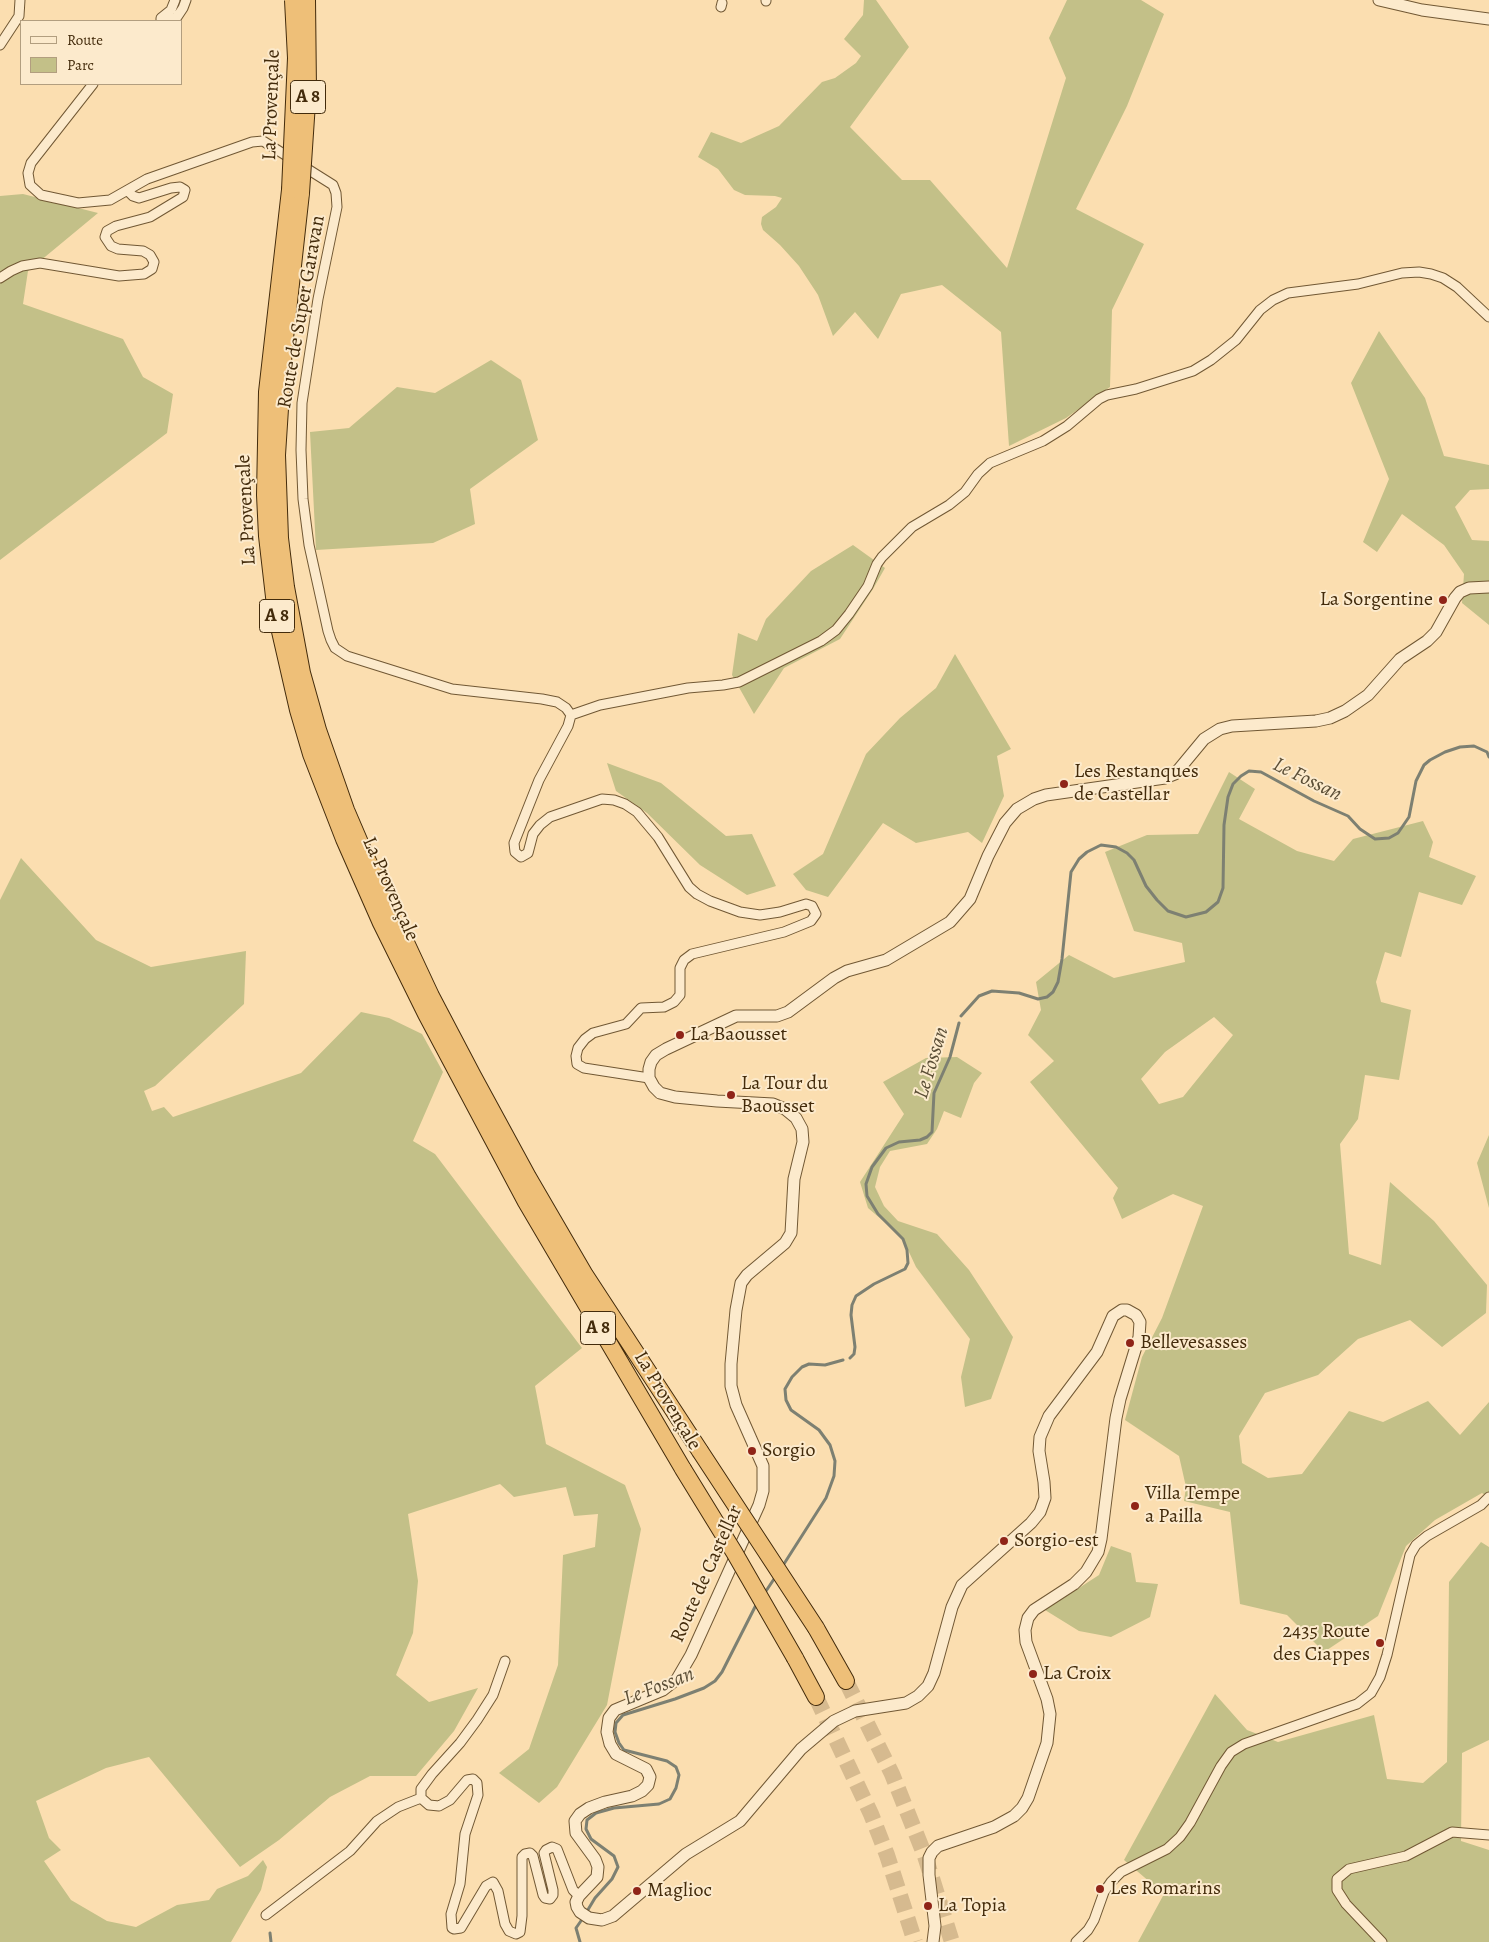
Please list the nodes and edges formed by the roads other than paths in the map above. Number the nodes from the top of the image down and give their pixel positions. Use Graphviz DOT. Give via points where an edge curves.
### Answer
graph roads {
  1 [pos="20,0"];
  2 [pos="175,0"];
  3 [pos="186,0"];
  4 [pos="293,0"];
  5 [pos="307,0"];
  6 [pos="1379,0"];
  7 [pos="1489,19"];
  8 [pos="161,20"];
  9 [pos="170,20"];
  10 [pos="0,45"];
  11 [pos="92,85"];
  12 [pos="128,191"];
  13 [pos="295,192"];
  14 [pos="0,278"];
  15 [pos="1489,317"];
  16 [pos="1489,587"];
  17 [pos="571,715"];
  18 [pos="649,1078"];
  19 [pos="522,1181"];
  20 [pos="1489,1497"];
  21 [pos="505,1661"];
  22 [pos="846,1680"];
  23 [pos="816,1697"];
  24 [pos="421,1798"];
  25 [pos="1489,1835"];
  26 [pos="580,1896"];
  27 [pos="266,1915"];
  28 [pos="933,1942"];
  29 [pos="1076,1942"];
  30 [pos="1382,1942"];
  1 -- 10 [label="street" via="19,16"];
  2 -- 8 [label="street"];
  3 -- 9 [label="street" via="177,17"];
  4 -- 13 [label="highway, La Provençale / A 8, bridge"];
  5 -- 13 [label="highway, La Provençale / A 8, bridge" via="308,88"];
  6 -- 7 [label="street" via="1422,10"];
  11 -- 12 [label="street, Route de Super Garavan" via="31,163 28,173 30,185 41,195 78,203 110,200"];
  12 -- 14 [label="street" via="139,198 171,188 185,190 183,197 150,217 116,226 107,232 105,237 111,246 150,255 154,262 152,270 144,274 119,276 40,263 11,271"];
  12 -- 17 [label="street, Route de Super Garavan" via="147,179 263,141 333,185 337,207 318,299 302,403 301,450 309,545 331,640 336,648 361,662 452,689 542,698 557,702"];
  13 -- 19 [label="highway, La Provençale / A 8" via="278,454 280,538 302,673 336,783 431,1011"];
  15 -- 17 [label="street" via="1458,287 1443,278 1419,272 1288,293 1260,310 1236,340 1193,371 1136,389 1107,394 1043,441 990,463 965,492 912,527 877,564 868,586 850,614 836,630 820,641 739,682 600,705"];
  16 -- 18 [label="street" via="1460,592 1427,641 1400,659 1368,695 1330,718 1220,729 1204,739 1175,774 1165,778 1034,798 1017,809 1005,823 970,899 950,922 886,960 834,978 788,1012 777,1016 736,1016 666,1049 651,1062"];
  17 -- 18 [label="street" via="539,780 514,843 515,852 521,857 528,853 533,834 550,817 602,799 614,800 637,812 697,894 740,912 780,912 806,904 812,906 816,914 811,921 784,932 692,954 680,968 680,995 674,1002 664,1007 641,1008 626,1024 593,1033 578,1048 578,1064 584,1068"];
  18 -- 26 [label="street, Route de Castellar" via="660,1094 717,1102 773,1104 796,1118 802,1129 803,1142 794,1179 791,1233 785,1243 741,1283 736,1310 731,1386 763,1466 763,1491 759,1505 677,1679 663,1690 615,1710 609,1718 607,1732 616,1754 646,1769 650,1777 642,1791 589,1808 575,1821 576,1833 598,1867 597,1877"];
  19 -- 22 [label="highway, La Provençale / A 8, bridge" via="816,1628"];
  19 -- 23 [label="highway, La Provençale / A 8, bridge" via="683,1469"];
  20 -- 29 [label="street" via="1481,1505 1427,1536 1410,1555 1388,1655 1371,1694 1357,1704 1244,1744 1231,1752 1180,1837 1167,1849 1121,1872 1111,1882 1094,1920"];
  21 -- 24 [label="street" via="493,1694 460,1743 421,1789"];
  24 -- 26 [label="street" via="429,1805 439,1806 450,1800 467,1780 473,1779 477,1783 478,1795 466,1834 460,1884 451,1914 452,1928 461,1928 486,1886 493,1882 505,1924 509,1931 520,1932 522,1857 530,1853 533,1856 543,1895 550,1899 553,1890 544,1853 552,1847 557,1849 573,1890"];
  24 -- 27 [label="street" via="398,1807 377,1821 350,1851"];
  25 -- 30 [label="street" via="1452,1832 1406,1856 1349,1869 1338,1879 1337,1890 1346,1904"];
  26 -- 28 [label="street" via="577,1908 585,1915 602,1920 614,1916 686,1854 740,1821 801,1749 834,1721 855,1711 906,1703 928,1686 952,1606 962,1585 1040,1512 1045,1498 1040,1438 1049,1416 1097,1352 1113,1316 1122,1310 1132,1311 1139,1318 1141,1329 1116,1418 1100,1545 1086,1572 1074,1584 1034,1610 1025,1630 1050,1714 1047,1743 1028,1798 1014,1816 938,1846 932,1852 929,1876"];
}
